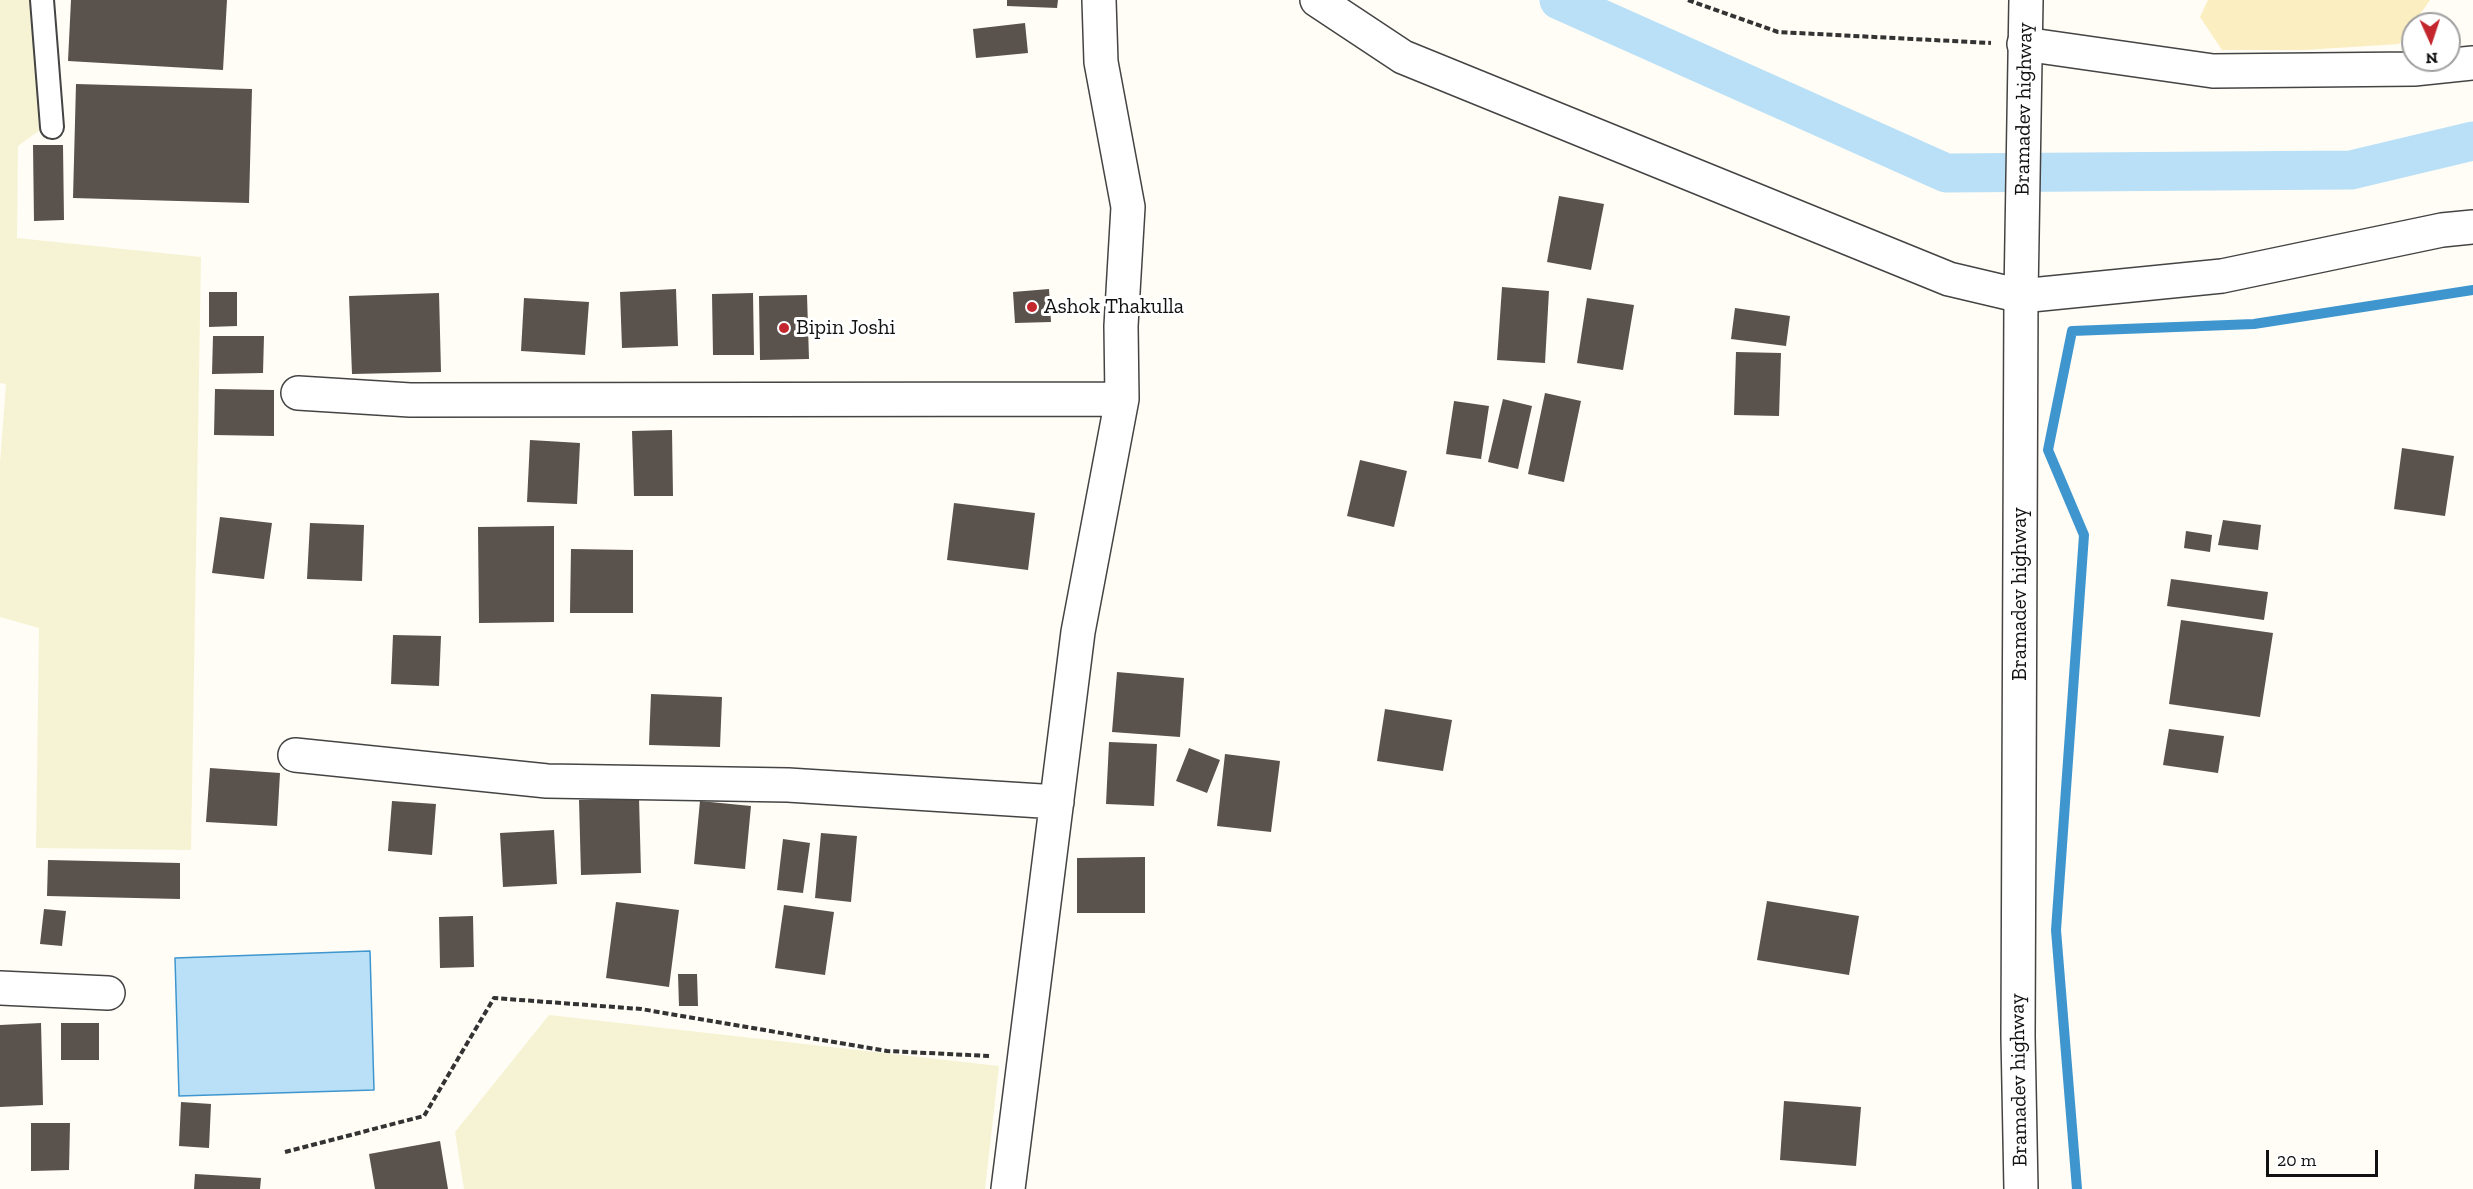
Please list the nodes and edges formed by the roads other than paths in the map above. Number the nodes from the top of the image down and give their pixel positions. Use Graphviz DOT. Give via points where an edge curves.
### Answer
graph roads {
  1 [pos="42,0"];
  2 [pos="1099,0"];
  3 [pos="1317,0"];
  4 [pos="2026,0"];
  5 [pos="2025,55"];
  6 [pos="2473,63"];
  7 [pos="52,127"];
  8 [pos="2473,227"];
  9 [pos="2021,287"];
  10 [pos="298,393"];
  11 [pos="1122,399"];
  12 [pos="295,755"];
  13 [pos="1057,802"];
  14 [pos="0,988"];
  15 [pos="108,993"];
  16 [pos="1008,1189"];
  17 [pos="2021,1189"];
  1 -- 7 [label="lane"];
  2 -- 11 [label="street" via="1101,62 1128,207 1121,326"];
  3 -- 9 [label="street" via="1403,57 1949,279"];
  4 -- 5 [label="street, Bramadev highway"];
  5 -- 6 [label="street" via="2213,71 2414,69"];
  5 -- 9 [label="street, Bramadev highway"];
  8 -- 9 [label="street" via="2222,276"];
  9 -- 17 [label="street, Bramadev highway"];
  10 -- 11 [label="street" via="410,400"];
  11 -- 13 [label="street" via="1078,632"];
  12 -- 13 [label="street" via="547,781 788,785"];
  13 -- 16 [label="street"];
  14 -- 15 [label="street"];
}
